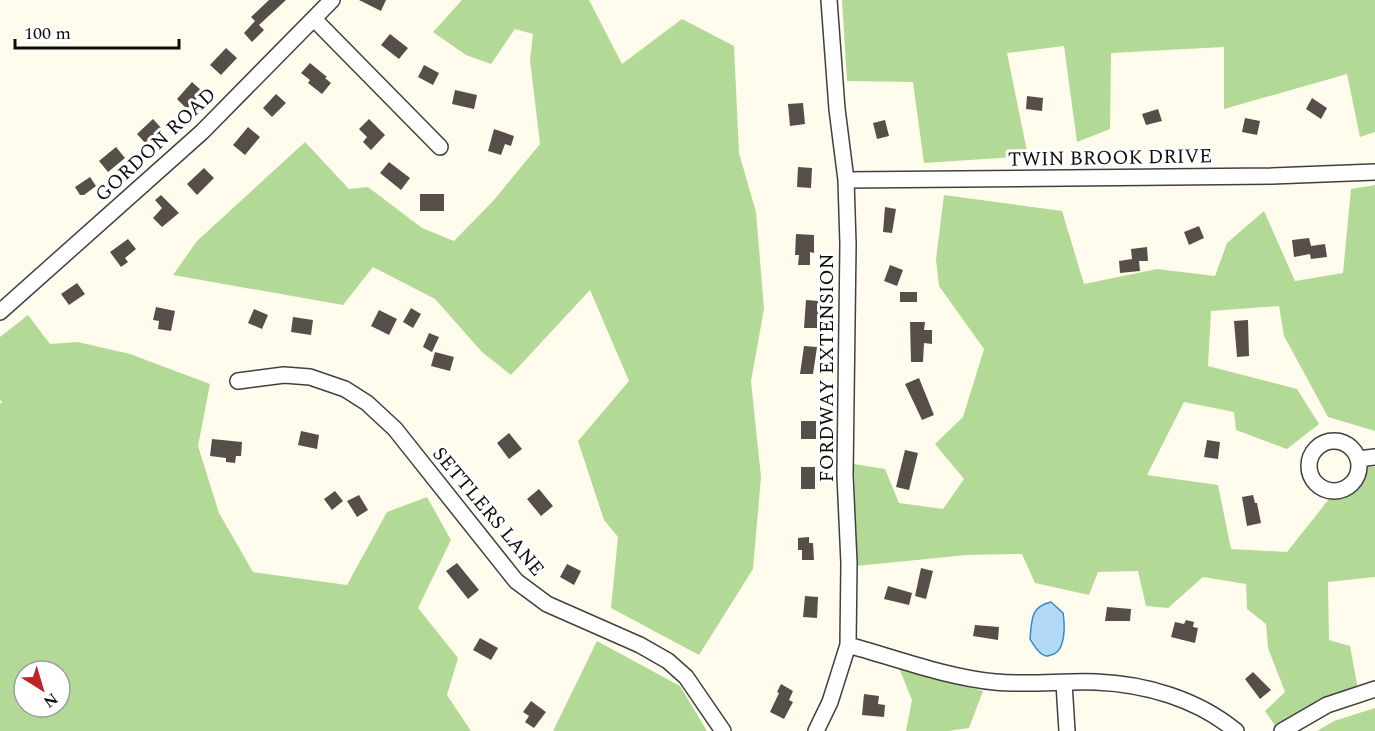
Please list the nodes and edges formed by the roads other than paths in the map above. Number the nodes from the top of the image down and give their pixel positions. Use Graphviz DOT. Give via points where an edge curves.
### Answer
graph roads {
  1 [pos="332,0"];
  2 [pos="830,0"];
  3 [pos="314,19"];
  4 [pos="440,147"];
  5 [pos="1375,172"];
  6 [pos="846,180"];
  7 [pos="0,312"];
  8 [pos="238,381"];
  9 [pos="1375,457"];
  10 [pos="1358,459"];
  11 [pos="848,645"];
  12 [pos="1064,682"];
  13 [pos="1375,689"];
  14 [pos="723,731"];
  15 [pos="816,731"];
  16 [pos="1067,731"];
  17 [pos="1236,731"];
  18 [pos="1282,731"];
  1 -- 3 [label="street, GORDON ROAD"];
  2 -- 6 [label="street, FORDWAY EXTENSION"];
  3 -- 4 [label="street"];
  3 -- 7 [label="street, GORDON ROAD" via="202,132"];
  5 -- 6 [label="street, TWIN BROOK DRIVE"];
  6 -- 11 [label="street, FORDWAY EXTENSION"];
  8 -- 14 [label="street, SETTLERS LANE" via="284,375 310,377 345,389 367,403 395,429 516,581 547,604 668,661 686,677"];
  9 -- 10 [label="street"];
  11 -- 12 [label="street" via="995,682"];
  11 -- 15 [label="street, FORDWAY EXTENSION" via="830,702"];
  12 -- 16 [label="street"];
  12 -- 17 [label="street" via="1121,684 1170,695 1205,710"];
  13 -- 18 [label="street" via="1327,705"];
}
